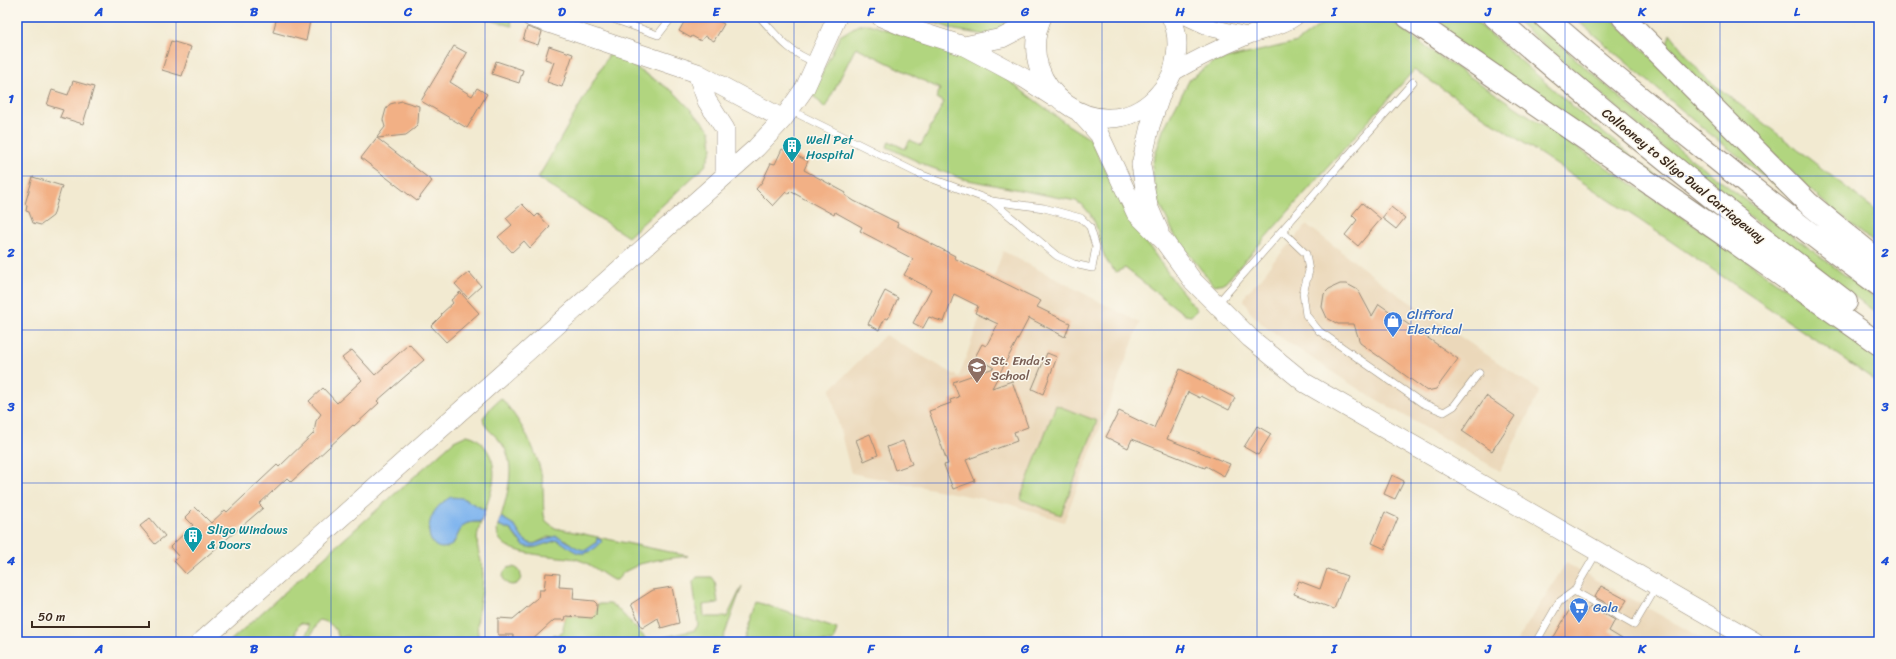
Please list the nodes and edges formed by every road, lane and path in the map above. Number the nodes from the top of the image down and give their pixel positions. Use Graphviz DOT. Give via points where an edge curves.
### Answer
graph roads {
  1 [pos="531,17"];
  2 [pos="672,17"];
  3 [pos="760,17"];
  4 [pos="837,17"];
  5 [pos="881,17"];
  6 [pos="1171,17"];
  7 [pos="1188,17"];
  8 [pos="1295,17"];
  9 [pos="1408,17"];
  10 [pos="1495,17"];
  11 [pos="1546,17"];
  12 [pos="1623,17"];
  13 [pos="1042,18"];
  14 [pos="613,19"];
  15 [pos="1247,36"];
  16 [pos="964,46"];
  17 [pos="816,62"];
  18 [pos="697,73"];
  19 [pos="1168,81"];
  20 [pos="1413,82"];
  21 [pos="1063,103"];
  22 [pos="1079,112"];
  23 [pos="786,114"];
  24 [pos="725,176"];
  25 [pos="992,201"];
  26 [pos="1282,231"];
  27 [pos="1164,241"];
  28 [pos="1879,260"];
  29 [pos="1879,285"];
  30 [pos="1216,305"];
  31 [pos="1879,327"];
  32 [pos="1879,344"];
  33 [pos="1479,373"];
  34 [pos="1597,552"];
  35 [pos="1657,586"];
  36 [pos="1574,591"];
  37 [pos="201,642"];
  38 [pos="1536,642"];
  39 [pos="1755,642"];
  1 -- 18 [label="main road"];
  2 -- 14 [label="lane" via="658,34"];
  3 -- 17 [label="lane" via="785,46"];
  4 -- 17 [label="main road"];
  5 -- 16 [label="main road"];
  6 -- 19 [label="main road" via="1177,37 1177,56"];
  7 -- 15 [label="street" via="1212,28"];
  8 -- 15 [label="street"];
  9 -- 32 [label="highway"];
  10 -- 31 [label="highway, Collooney to Sligo Dual Carriageway" via="1717,204"];
  11 -- 29 [label="highway" via="1656,111 1786,216"];
  12 -- 28 [label="highway" via="1808,203"];
  13 -- 16 [label="main road" via="1002,38"];
  13 -- 21 [label="main road" via="1036,36 1040,72 1049,89"];
  15 -- 19 [label="street" via="1193,60"];
  16 -- 21 [label="main road" via="1024,78"];
  17 -- 23 [label="main road" via="805,88"];
  18 -- 23 [label="main road"];
  18 -- 24 [label="main road" via="707,101 725,129"];
  19 -- 22 [label="main road" via="1145,106 1135,112 1117,117 1098,117"];
  19 -- 27 [label="main road" via="1150,126 1141,165 1148,206"];
  20 -- 26 [label="lane"];
  21 -- 22 [label="main road"];
  22 -- 27 [label="main road" via="1099,134 1136,213"];
  23 -- 24 [label="main road" via="756,148"];
  23 -- 25 [label="lane" via="917,173"];
  24 -- 37 [label="main road"];
  25 -- 25 [label="lane" via="1044,208 1080,218 1090,228 1096,247 1092,268 1074,264 1057,256"];
  26 -- 30 [label="lane"];
  26 -- 33 [label="lane" via="1306,254 1310,271 1303,293 1306,315 1319,331 1422,403 1444,412 1454,406"];
  27 -- 30 [label="main road"];
  30 -- 34 [label="main road" via="1250,338 1305,383"];
  34 -- 35 [label="main road"];
  34 -- 36 [label="lane"];
  35 -- 36 [label="lane" via="1634,625"];
  35 -- 39 [label="main road"];
  36 -- 38 [label="lane" via="1559,602"];
}
